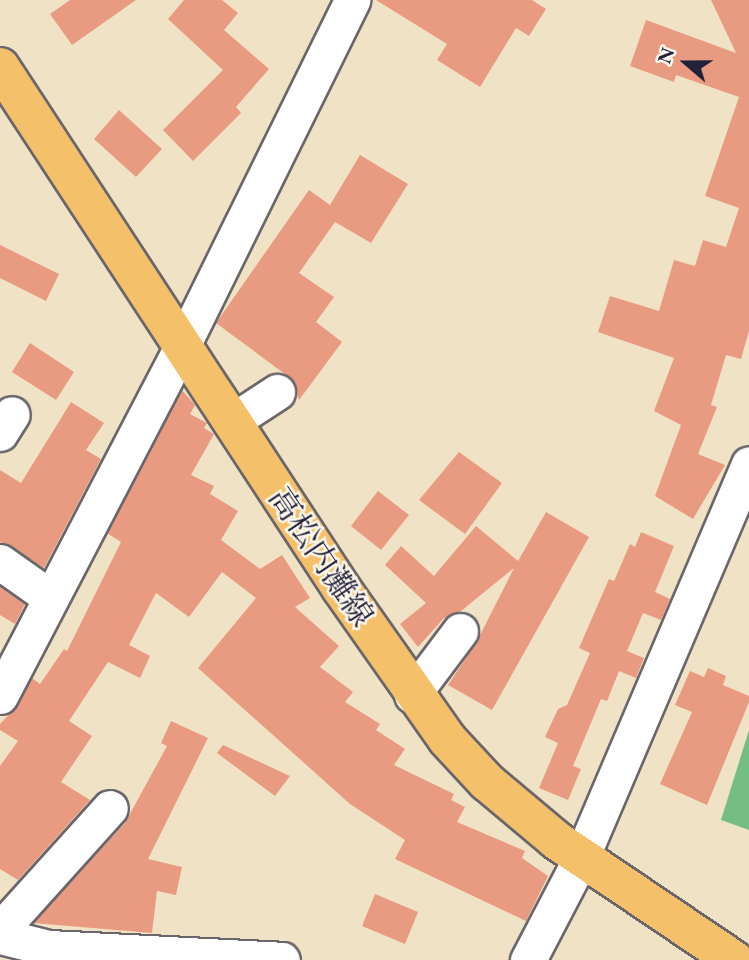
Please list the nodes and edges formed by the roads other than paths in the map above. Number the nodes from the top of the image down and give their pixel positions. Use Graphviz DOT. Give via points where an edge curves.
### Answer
graph roads {
  1 [pos="352,0"];
  2 [pos="1,71"];
  3 [pos="182,346"];
  4 [pos="277,392"];
  5 [pos="231,422"];
  6 [pos="749,464"];
  7 [pos="0,562"];
  8 [pos="51,598"];
  9 [pos="460,631"];
  10 [pos="412,695"];
  11 [pos="0,696"];
  12 [pos="110,807"];
  13 [pos="581,858"];
  14 [pos="0,930"];
  15 [pos="0,936"];
  16 [pos="282,960"];
  17 [pos="528,960"];
  18 [pos="734,960"];
  1 -- 3 [label="street"];
  2 -- 3 [label="main road, 高松内灘線"];
  3 -- 5 [label="main road, 高松内灘線"];
  3 -- 8 [label="street"];
  4 -- 5 [label="street"];
  5 -- 10 [label="main road, 高松内灘線"];
  6 -- 13 [label="street"];
  7 -- 8 [label="street"];
  8 -- 11 [label="street"];
  9 -- 10 [label="street"];
  10 -- 13 [label="main road, 高松内灘線" via="487,782"];
  12 -- 14 [label="street"];
  13 -- 17 [label="street"];
  13 -- 18 [label="main road, 高松内灘線"];
  15 -- 16 [label="street" via="49,947"];
}
